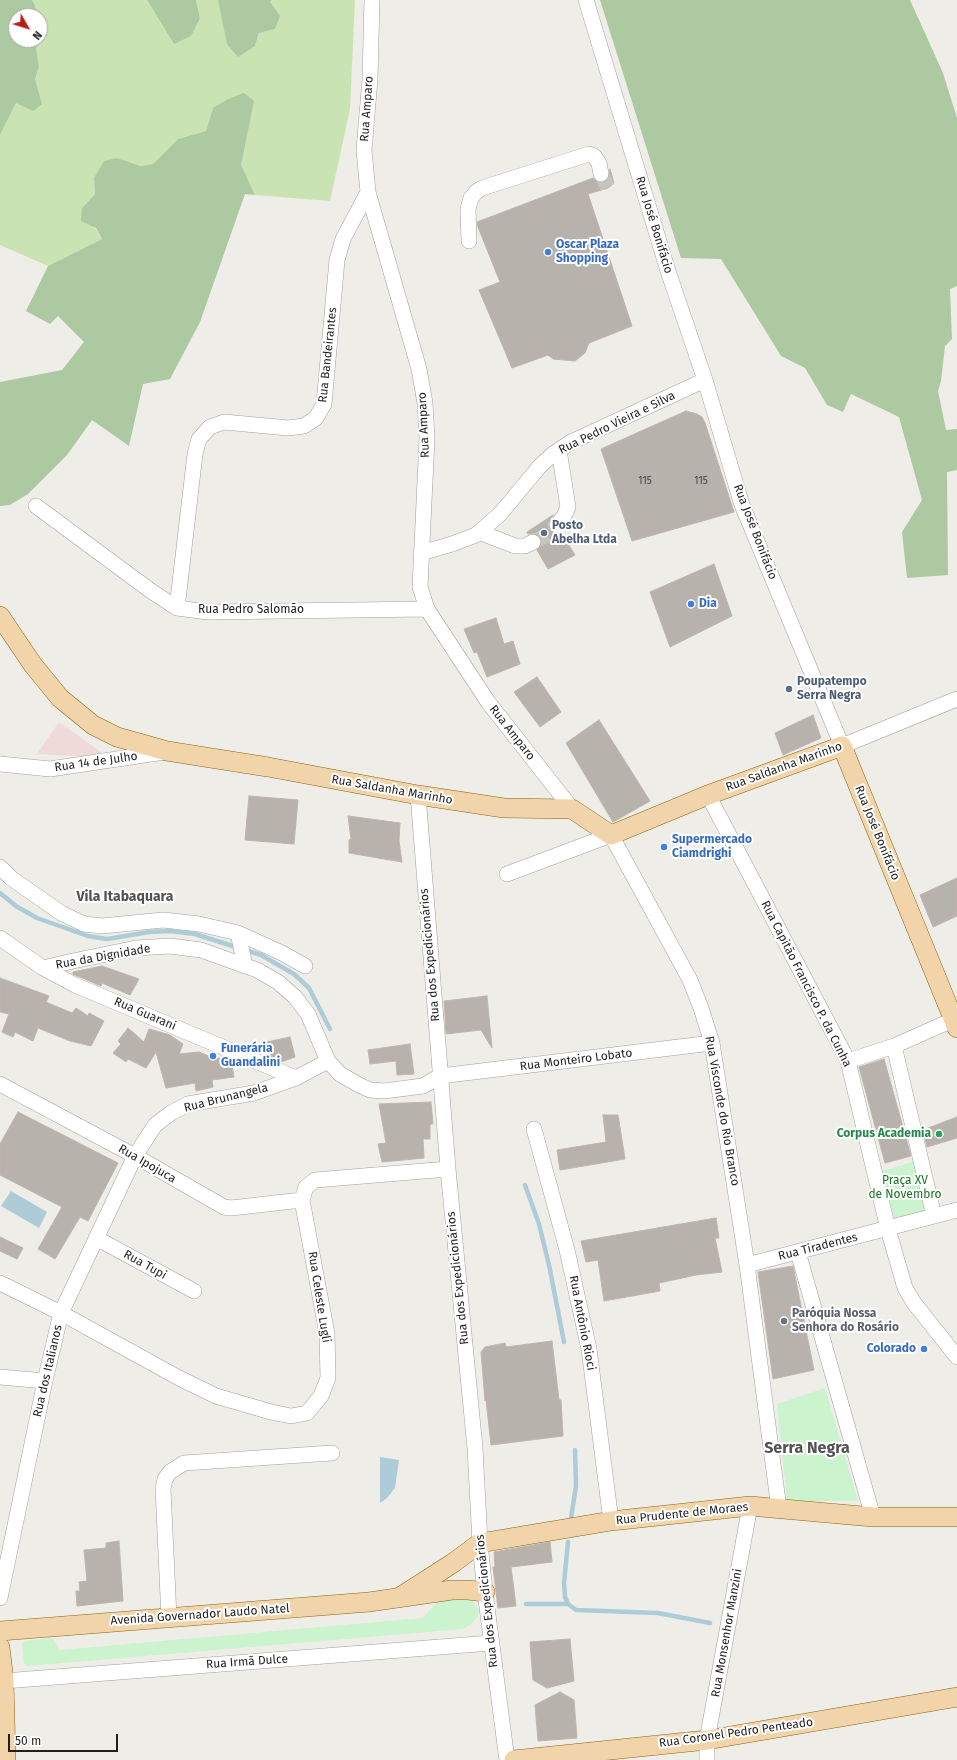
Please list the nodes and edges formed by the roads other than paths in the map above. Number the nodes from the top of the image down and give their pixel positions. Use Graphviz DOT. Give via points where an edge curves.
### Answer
graph roads {
  1 [pos="372,0"];
  2 [pos="586,0"];
  3 [pos="601,174"];
  4 [pos="368,192"];
  5 [pos="469,241"];
  6 [pos="705,380"];
  7 [pos="559,450"];
  8 [pos="36,506"];
  9 [pos="557,526"];
  10 [pos="479,532"];
  11 [pos="533,542"];
  12 [pos="421,553"];
  13 [pos="177,608"];
  14 [pos="427,608"];
  15 [pos="0,616"];
  16 [pos="957,699"];
  17 [pos="842,746"];
  18 [pos="167,751"];
  19 [pos="0,764"];
  20 [pos="418,795"];
  21 [pos="708,795"];
  22 [pos="572,809"];
  23 [pos="611,836"];
  24 [pos="0,867"];
  25 [pos="507,874"];
  26 [pos="239,936"];
  27 [pos="0,938"];
  28 [pos="244,962"];
  29 [pos="305,966"];
  30 [pos="43,968"];
  31 [pos="956,1022"];
  32 [pos="712,1043"];
  33 [pos="894,1046"];
  34 [pos="328,1061"];
  35 [pos="848,1061"];
  36 [pos="440,1076"];
  37 [pos="296,1078"];
  38 [pos="0,1084"];
  39 [pos="534,1129"];
  40 [pos="135,1156"];
  41 [pos="448,1169"];
  42 [pos="302,1200"];
  43 [pos="957,1210"];
  44 [pos="934,1216"];
  45 [pos="888,1229"];
  46 [pos="96,1238"];
  47 [pos="798,1252"];
  48 [pos="748,1265"];
  49 [pos="0,1283"];
  50 [pos="194,1292"];
  51 [pos="61,1313"];
  52 [pos="957,1356"];
  53 [pos="0,1377"];
  54 [pos="45,1381"];
  55 [pos="332,1453"];
  56 [pos="750,1506"];
  57 [pos="780,1509"];
  58 [pos="873,1517"];
  59 [pos="957,1517"];
  60 [pos="611,1521"];
  61 [pos="480,1543"];
  62 [pos="485,1592"];
  63 [pos="400,1596"];
  64 [pos="0,1598"];
  65 [pos="169,1618"];
  66 [pos="0,1631"];
  67 [pos="491,1643"];
  68 [pos="0,1647"];
  69 [pos="4,1681"];
  70 [pos="957,1697"];
  71 [pos="707,1740"];
  72 [pos="6,1760"];
  73 [pos="507,1760"];
  74 [pos="514,1760"];
  75 [pos="707,1760"];
  1 -- 4 [label="street, Rua Amparo" via="370,79 364,150"];
  2 -- 6 [label="street, Rua José Bonifácio" via="668,271"];
  3 -- 5 [label="street" via="599,164 594,156 589,154 482,188 471,198 468,209"];
  4 -- 12 [label="street, Rua Amparo" via="419,369 426,403 427,438"];
  4 -- 13 [label="street, Rua Bandeirantes" via="344,239 337,260 324,404 316,418 304,426 288,428 224,422 210,427 199,439 195,454"];
  6 -- 7 [label="street, Rua Pedro Vieira e Silva" via="571,442"];
  6 -- 17 [label="street, Rua José Bonifácio" via="742,505"];
  7 -- 9 [label="street" via="568,508"];
  7 -- 10 [label="street, Rua Pedro Vieira e Silva" via="540,466 500,514"];
  8 -- 13 [label="street, Rua Pedro Salomão"];
  10 -- 11 [label="street" via="515,546 525,546"];
  10 -- 12 [label="street, Rua Pedro Vieira e Silva" via="452,544"];
  12 -- 14 [label="street, Rua Amparo" via="420,587"];
  13 -- 14 [label="street, Rua Pedro Salomão" via="208,612"];
  14 -- 22 [label="street, Rua Amparo" via="488,702"];
  15 -- 18 [label="main road, Rua Saldanha Marinho" via="33,665 60,698 93,725 117,737"];
  16 -- 17 [label="street, Rua Saldanha Marinho"];
  17 -- 21 [label="main road, Rua Saldanha Marinho"];
  17 -- 31 [label="main road, Rua José Bonifácio"];
  18 -- 19 [label="street, Rua 14 de Julho" via="50,769"];
  18 -- 20 [label="main road, Rua Saldanha Marinho"];
  20 -- 22 [label="main road, Rua Saldanha Marinho" via="504,808"];
  20 -- 36 [label="street, Rua dos Expedicionários"];
  21 -- 23 [label="main road, Rua Saldanha Marinho"];
  21 -- 35 [label="street, Rua Capitão Francisco P. da Cunha"];
  22 -- 23 [label="main road"];
  23 -- 25 [label="street, Rua Saldanha Marinho"];
  23 -- 32 [label="street, Rua Visconde do Rio Branco" via="690,980 702,1008"];
  24 -- 26 [label="street" via="11,878 61,913 84,924 102,926 163,920 199,924"];
  26 -- 28 [label="street"];
  26 -- 29 [label="street" via="282,953"];
  27 -- 30 [label="street, Rua Guarani"];
  28 -- 30 [label="street, Rua da Dignidade" via="201,950 170,946 136,948"];
  28 -- 34 [label="street, Rua da Dignidade" via="278,982 295,997 308,1014"];
  30 -- 37 [label="street, Rua Guarani" via="75,985"];
  31 -- 33 [label="street"];
  32 -- 36 [label="street, Rua Monteiro Lobato"];
  32 -- 48 [label="street, Rua Visconde do Rio Branco"];
  33 -- 35 [label="street"];
  33 -- 44 [label="street"];
  34 -- 36 [label="street" via="340,1074 370,1090 384,1091 422,1086"];
  34 -- 37 [label="street, Rua Brunangela"];
  35 -- 45 [label="street, Rua Capitão Francisco P. da Cunha"];
  36 -- 41 [label="street, Rua dos Expedicionários"];
  37 -- 40 [label="street, Rua Brunangela" via="254,1093 188,1104 155,1125"];
  38 -- 40 [label="street, Rua Ipojuca"];
  39 -- 60 [label="street, Rua Antônio Rioci" via="567,1250 589,1349"];
  40 -- 42 [label="street, Rua Ipojuca" via="224,1207"];
  40 -- 46 [label="street, Rua dos Italianos"];
  41 -- 42 [label="street" via="315,1180 306,1187"];
  41 -- 61 [label="street, Rua dos Expedicionários" via="475,1448"];
  42 -- 51 [label="street, Rua Celeste Lugli" via="327,1334 328,1378 321,1396 306,1413 291,1416 216,1396"];
  43 -- 44 [label="street"];
  44 -- 45 [label="street, Rua Tiradentes"];
  45 -- 47 [label="street, Rua Tiradentes"];
  45 -- 52 [label="street, Rua Capitão Francisco P. da Cunha" via="905,1288"];
  46 -- 50 [label="street, Rua Tupi"];
  46 -- 51 [label="street, Rua dos Italianos"];
  47 -- 48 [label="street, Rua Tiradentes"];
  47 -- 58 [label="street"];
  48 -- 57 [label="street, Rua Visconde do Rio Branco"];
  49 -- 51 [label="street"];
  51 -- 54 [label="street, Rua dos Italianos"];
  53 -- 54 [label="street"];
  54 -- 64 [label="street, Rua dos Italianos"];
  55 -- 65 [label="street" via="184,1463 170,1472 163,1489"];
  56 -- 57 [label="main road, Rua Prudente de Moraes"];
  56 -- 60 [label="main road, Rua Prudente de Moraes"];
  56 -- 71 [label="street, Rua Monsenhor Manzini"];
  57 -- 58 [label="main road, Rua Prudente de Moraes"];
  58 -- 59 [label="main road, Rua Prudente de Moraes"];
  60 -- 61 [label="main road, Rua Prudente de Moraes"];
  61 -- 62 [label="street, Rua dos Expedicionários"];
  61 -- 63 [label="main road, Avenida Governador Laudo Natel"];
  62 -- 63 [label="main road, Avenida Governador Laudo Natel" via="452,1590"];
  62 -- 67 [label="street, Rua dos Expedicionários"];
  63 -- 65 [label="main road, Avenida Governador Laudo Natel" via="369,1602"];
  65 -- 66 [label="main road, Avenida Governador Laudo Natel"];
  67 -- 69 [label="street, Rua Irmã Dulce"];
  67 -- 73 [label="street, Rua dos Expedicionários"];
  68 -- 69 [label="main road"];
  69 -- 72 [label="main road"];
  70 -- 71 [label="main road, Rua Coronel Pedro Penteado"];
  71 -- 74 [label="main road, Rua Coronel Pedro Penteado"];
  71 -- 75 [label="street, Rua Monsenhor Manzini"];
}
